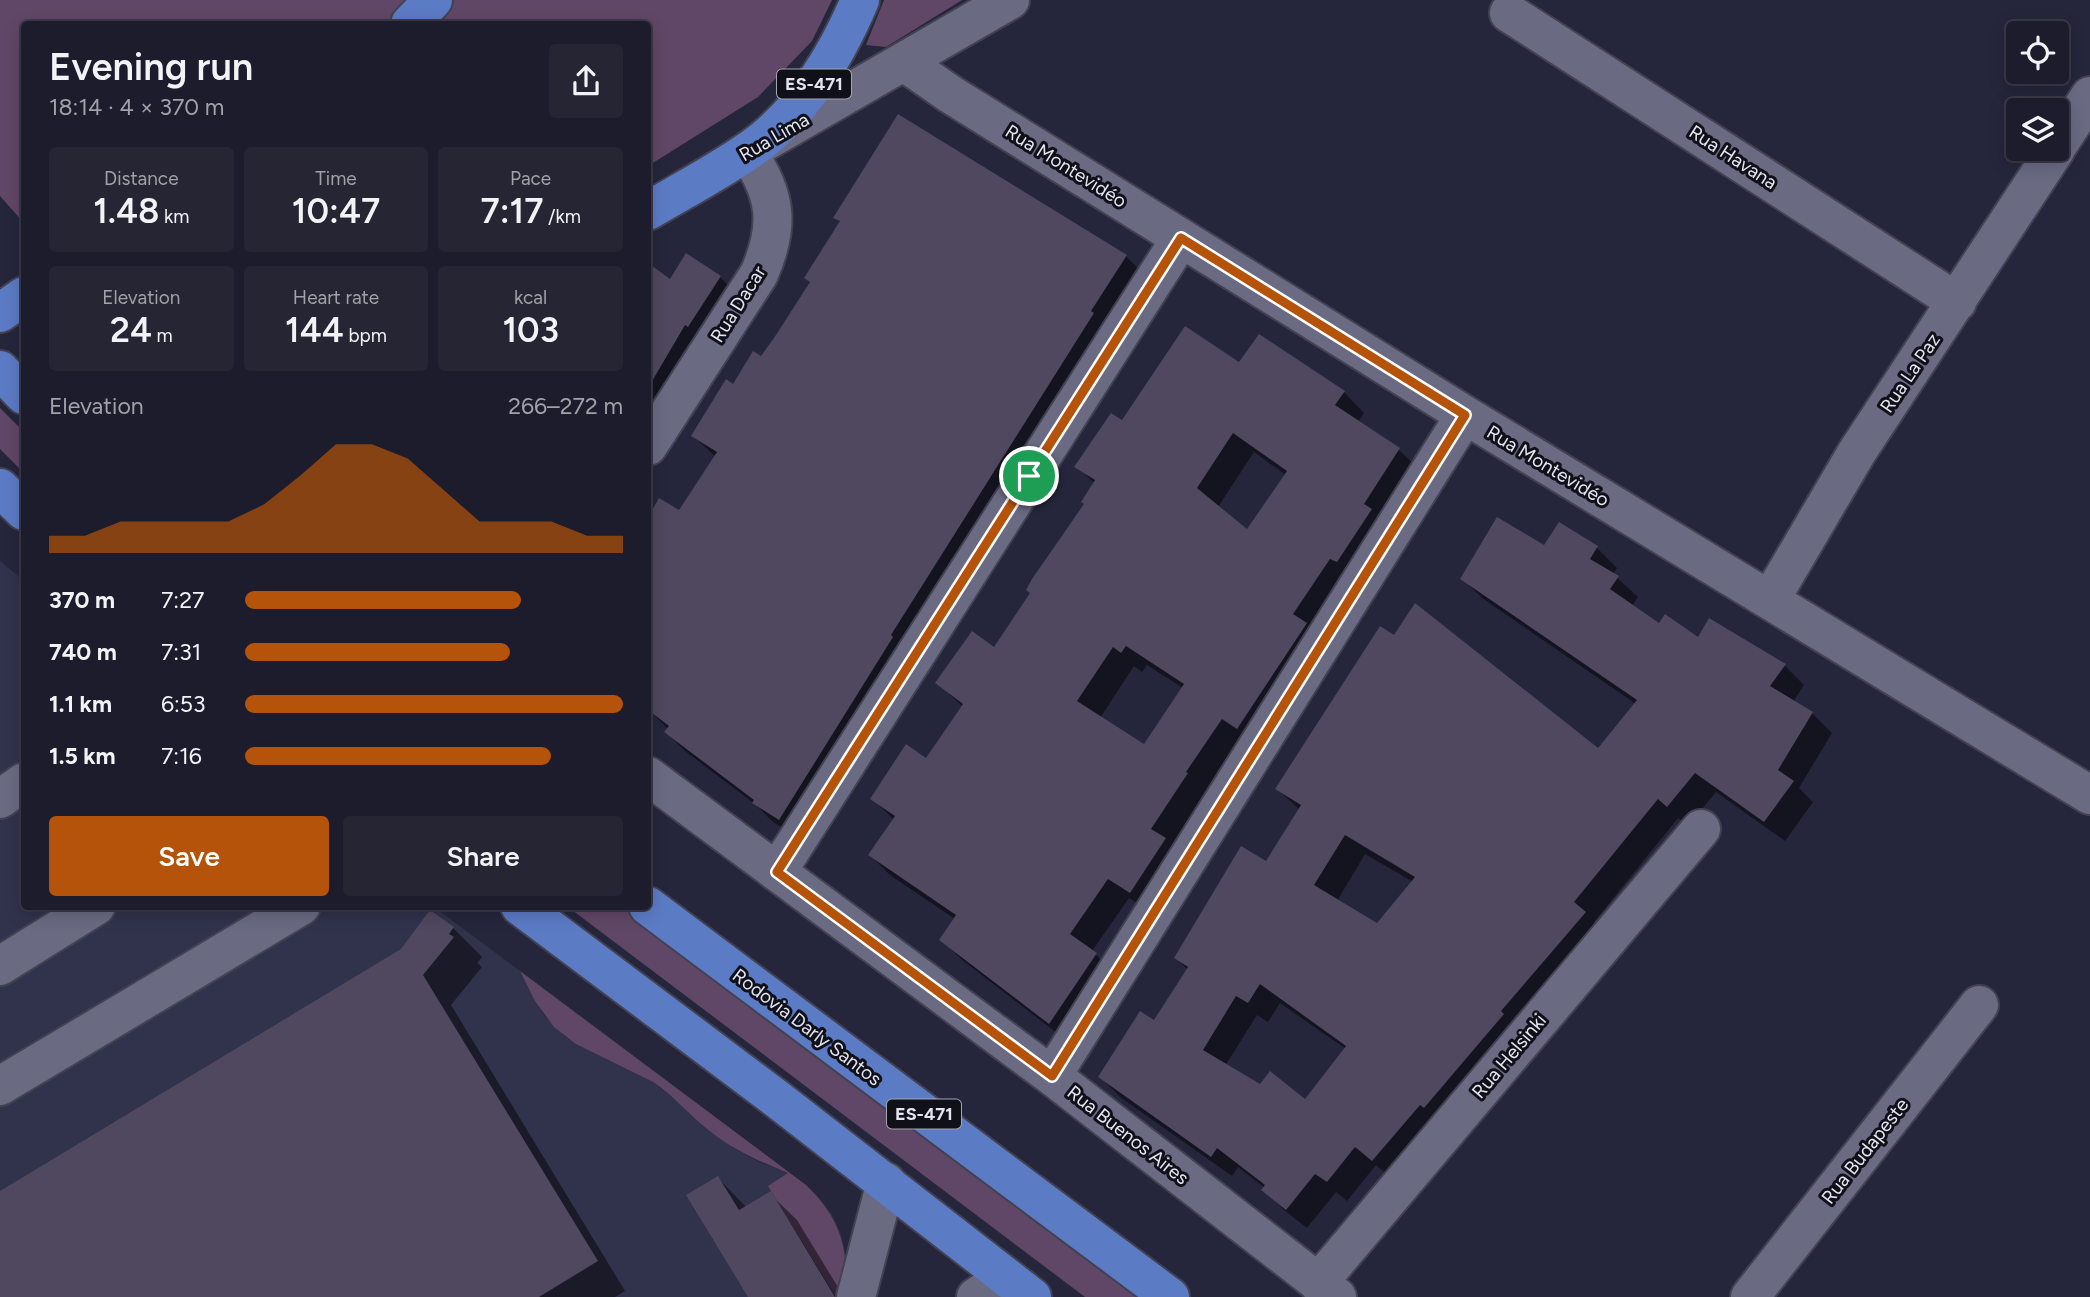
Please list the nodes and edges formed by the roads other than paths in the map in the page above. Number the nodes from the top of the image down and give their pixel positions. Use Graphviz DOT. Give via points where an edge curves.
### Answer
graph roads {
  1 [pos="433,0"];
  2 [pos="860,0"];
  3 [pos="1010,0"];
  4 [pos="1509,13"];
  5 [pos="413,21"];
  6 [pos="904,62"];
  7 [pos="2090,96"];
  8 [pos="2069,128"];
  9 [pos="747,152"];
  10 [pos="2048,161"];
  11 [pos="651,209"];
  12 [pos="1181,238"];
  13 [pos="21,298"];
  14 [pos="1957,302"];
  15 [pos="0,313"];
  16 [pos="0,370"];
  17 [pos="21,392"];
  18 [pos="1465,415"];
  19 [pos="651,441"];
  20 [pos="1770,600"];
  21 [pos="651,778"];
  22 [pos="21,784"];
  23 [pos="2090,795"];
  24 [pos="0,799"];
  25 [pos="1701,829"];
  26 [pos="777,872"];
  27 [pos="651,908"];
  28 [pos="90,910"];
  29 [pos="295,910"];
  30 [pos="525,910"];
  31 [pos="0,966"];
  32 [pos="1979,1005"];
  33 [pos="1052,1076"];
  34 [pos="0,1086"];
  35 [pos="886,1182"];
  36 [pos="1005,1290"];
  37 [pos="1327,1290"];
  38 [pos="856,1297"];
  39 [pos="1170,1297"];
  40 [pos="1750,1297"];
  1 -- 5 [label="main road"];
  2 -- 9 [label="main road, ES-471" via="827,67 803,99"];
  3 -- 6 [label="street, Rua Lima"];
  4 -- 14 [label="street, Rua Havana"];
  6 -- 9 [label="street, Rua Lima"];
  6 -- 12 [label="street, Rua Montevidéo"];
  7 -- 8 [label="street, Rua La Paz"];
  9 -- 11 [label="main road, Rua Lima / ES-471"];
  9 -- 19 [label="street, Rua Dacar" via="768,188 773,209 768,253"];
  10 -- 14 [label="street, Rua La Paz"];
  12 -- 18 [label="street, Rua Montevidéo"];
  12 -- 26 [label="street"];
  13 -- 15 [label="main road"];
  14 -- 20 [label="street, Rua La Paz" via="1857,452"];
  16 -- 17 [label="main road"];
  18 -- 20 [label="street, Rua Montevidéo"];
  18 -- 33 [label="street"];
  20 -- 23 [label="street, Rua Montevidéo"];
  21 -- 26 [label="street, Rua Buenos Aires"];
  22 -- 24 [label="street"];
  25 -- 37 [label="street, Rua Helsinki"];
  26 -- 33 [label="street, Rua Buenos Aires"];
  27 -- 39 [label="main road, Rodovia Darly Santos / ES-471"];
  28 -- 31 [label="street"];
  29 -- 34 [label="street"];
  30 -- 35 [label="main road"];
  32 -- 40 [label="street, Rua Budapeste"];
  33 -- 37 [label="street, Rua Buenos Aires"];
  35 -- 36 [label="main road"];
  35 -- 38 [label="street"];
}
